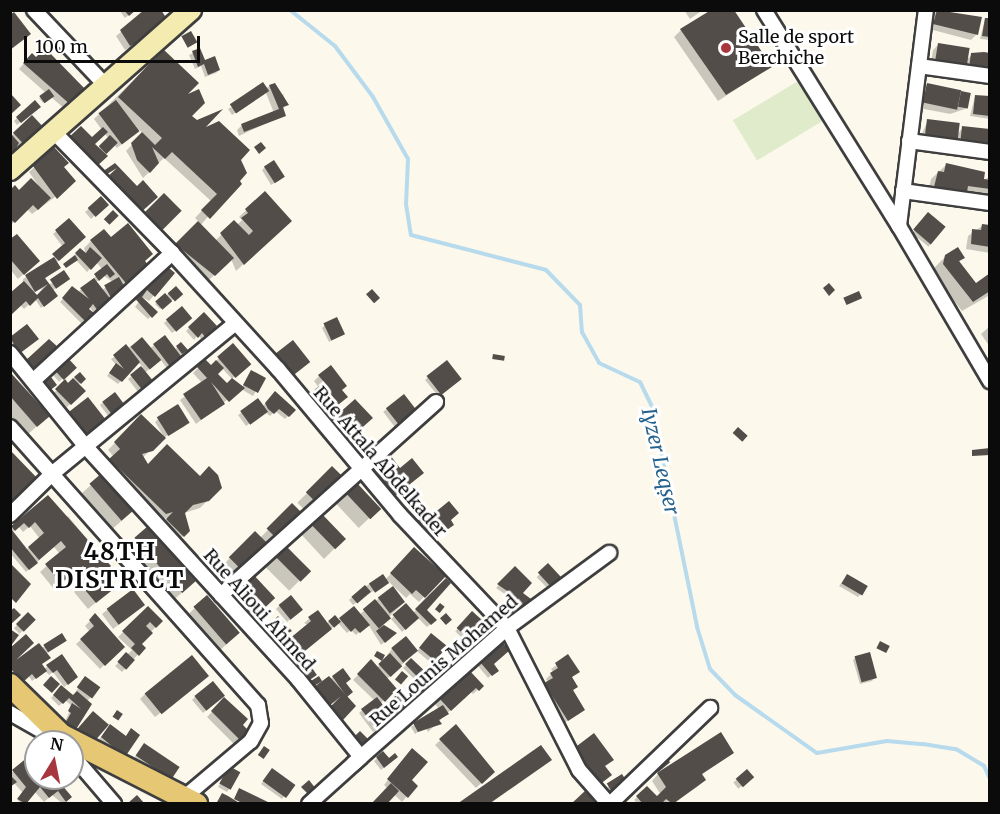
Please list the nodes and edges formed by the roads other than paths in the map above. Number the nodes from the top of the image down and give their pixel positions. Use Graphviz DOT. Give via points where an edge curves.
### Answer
graph roads {
  1 [pos="34,10"];
  2 [pos="764,10"];
  3 [pos="926,10"];
  4 [pos="185,16"];
  5 [pos="919,66"];
  6 [pos="990,76"];
  7 [pos="106,86"];
  8 [pos="54,132"];
  9 [pos="909,141"];
  10 [pos="990,152"];
  11 [pos="10,170"];
  12 [pos="903,191"];
  13 [pos="990,203"];
  14 [pos="899,226"];
  15 [pos="172,253"];
  16 [pos="233,325"];
  17 [pos="10,353"];
  18 [pos="34,380"];
  19 [pos="990,381"];
  20 [pos="436,402"];
  21 [pos="10,427"];
  22 [pos="87,448"];
  23 [pos="359,467"];
  24 [pos="53,473"];
  25 [pos="10,514"];
  26 [pos="609,553"];
  27 [pos="221,595"];
  28 [pos="507,628"];
  29 [pos="10,685"];
  30 [pos="710,708"];
  31 [pos="10,713"];
  32 [pos="42,730"];
  33 [pos="84,769"];
  34 [pos="186,802"];
  35 [pos="114,804"];
  36 [pos="309,804"];
  37 [pos="609,804"];
  1 -- 7 [label="street"];
  2 -- 14 [label="street"];
  3 -- 5 [label="street"];
  4 -- 7 [label="main road"];
  5 -- 6 [label="street"];
  5 -- 9 [label="street"];
  7 -- 8 [label="main road"];
  8 -- 11 [label="main road"];
  8 -- 15 [label="street, Rue Attala Abdelkader"];
  9 -- 10 [label="street"];
  9 -- 12 [label="street"];
  12 -- 13 [label="street"];
  12 -- 14 [label="street"];
  14 -- 19 [label="street"];
  15 -- 16 [label="street, Rue Attala Abdelkader"];
  15 -- 18 [label="street"];
  16 -- 22 [label="street"];
  16 -- 23 [label="street, Rue Attala Abdelkader" via="278,369"];
  17 -- 18 [label="street, Rue Alioui Ahmed"];
  18 -- 22 [label="street, Rue Alioui Ahmed"];
  20 -- 23 [label="street"];
  21 -- 24 [label="street"];
  22 -- 24 [label="street"];
  22 -- 27 [label="street, Rue Alioui Ahmed"];
  23 -- 27 [label="street"];
  23 -- 28 [label="street, Rue Attala Abdelkader" via="458,580"];
  24 -- 25 [label="street"];
  24 -- 34 [label="street" via="258,705 261,723 251,741"];
  26 -- 28 [label="street, Rue Lounis Mohamed"];
  27 -- 36 [label="street, Rue Alioui Ahmed" via="298,679 361,757"];
  28 -- 36 [label="street, Rue Lounis Mohamed"];
  28 -- 37 [label="street, Rue Attala Abdelkader" via="579,770"];
  29 -- 34 [label="main road" via="61,735"];
  30 -- 37 [label="street"];
  31 -- 32 [label="street"];
  33 -- 35 [label="street"];
}
